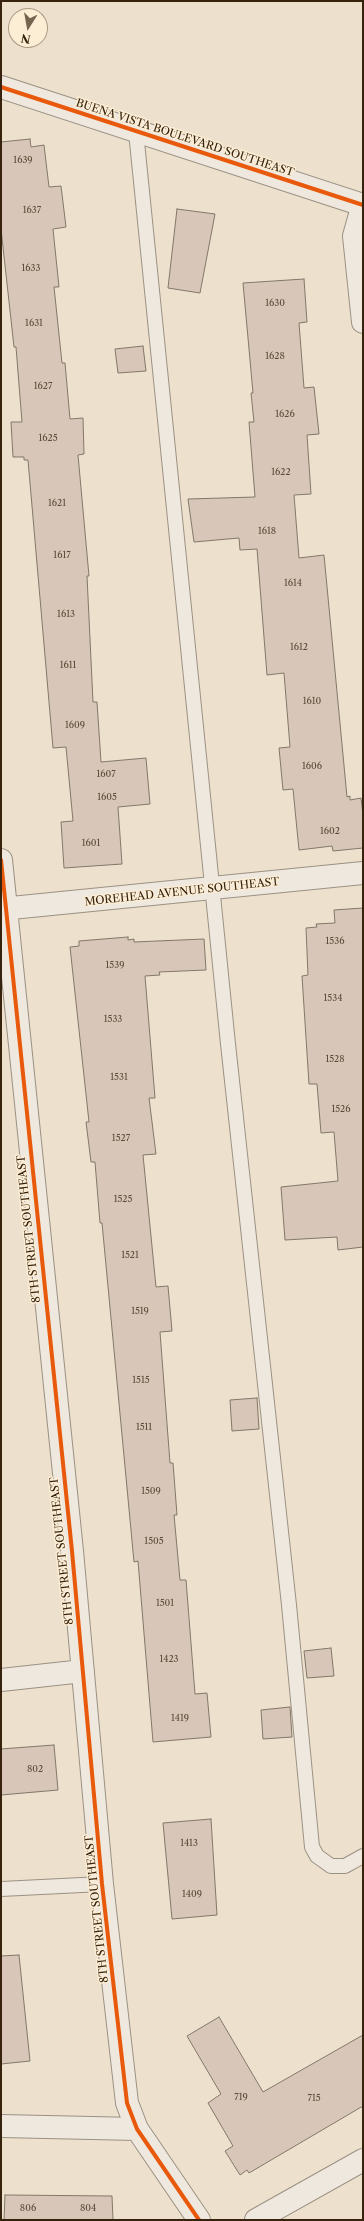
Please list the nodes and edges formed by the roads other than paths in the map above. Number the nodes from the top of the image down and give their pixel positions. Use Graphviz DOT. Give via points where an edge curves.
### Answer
graph roads {
  1 [pos="1,88"];
  2 [pos="136,132"];
  3 [pos="363,204"];
  4 [pos="363,322"];
  5 [pos="1,860"];
  6 [pos="363,873"];
  7 [pos="214,889"];
  8 [pos="4,909"];
  9 [pos="83,1671"];
  10 [pos="1,1680"];
  11 [pos="363,1856"];
  12 [pos="102,1884"];
  13 [pos="1,1889"];
  14 [pos="1,2126"];
  15 [pos="137,2129"];
  16 [pos="363,2160"];
  17 [pos="199,2220"];
  18 [pos="256,2220"];
  1 -- 2 [label="street, BUENA VISTA BOULEVARD SOUTHEAST"];
  2 -- 3 [label="street, BUENA VISTA BOULEVARD SOUTHEAST"];
  2 -- 7 [label="lane"];
  3 -- 4 [label="street" via="354,236"];
  5 -- 8 [label="street, 8TH STREET SOUTHEAST"];
  6 -- 7 [label="street, MOREHEAD AVENUE SOUTHEAST"];
  7 -- 8 [label="street, MOREHEAD AVENUE SOUTHEAST"];
  7 -- 11 [label="lane" via="312,1847 317,1856 331,1866 345,1866"];
  8 -- 9 [label="street, 8TH STREET SOUTHEAST"];
  9 -- 10 [label="street"];
  9 -- 12 [label="street, 8TH STREET SOUTHEAST"];
  12 -- 13 [label="lane"];
  12 -- 15 [label="street, 8TH STREET SOUTHEAST" via="126,2103"];
  14 -- 15 [label="street"];
  15 -- 17 [label="street, 8TH STREET SOUTHEAST"];
  16 -- 18 [label="street"];
}
